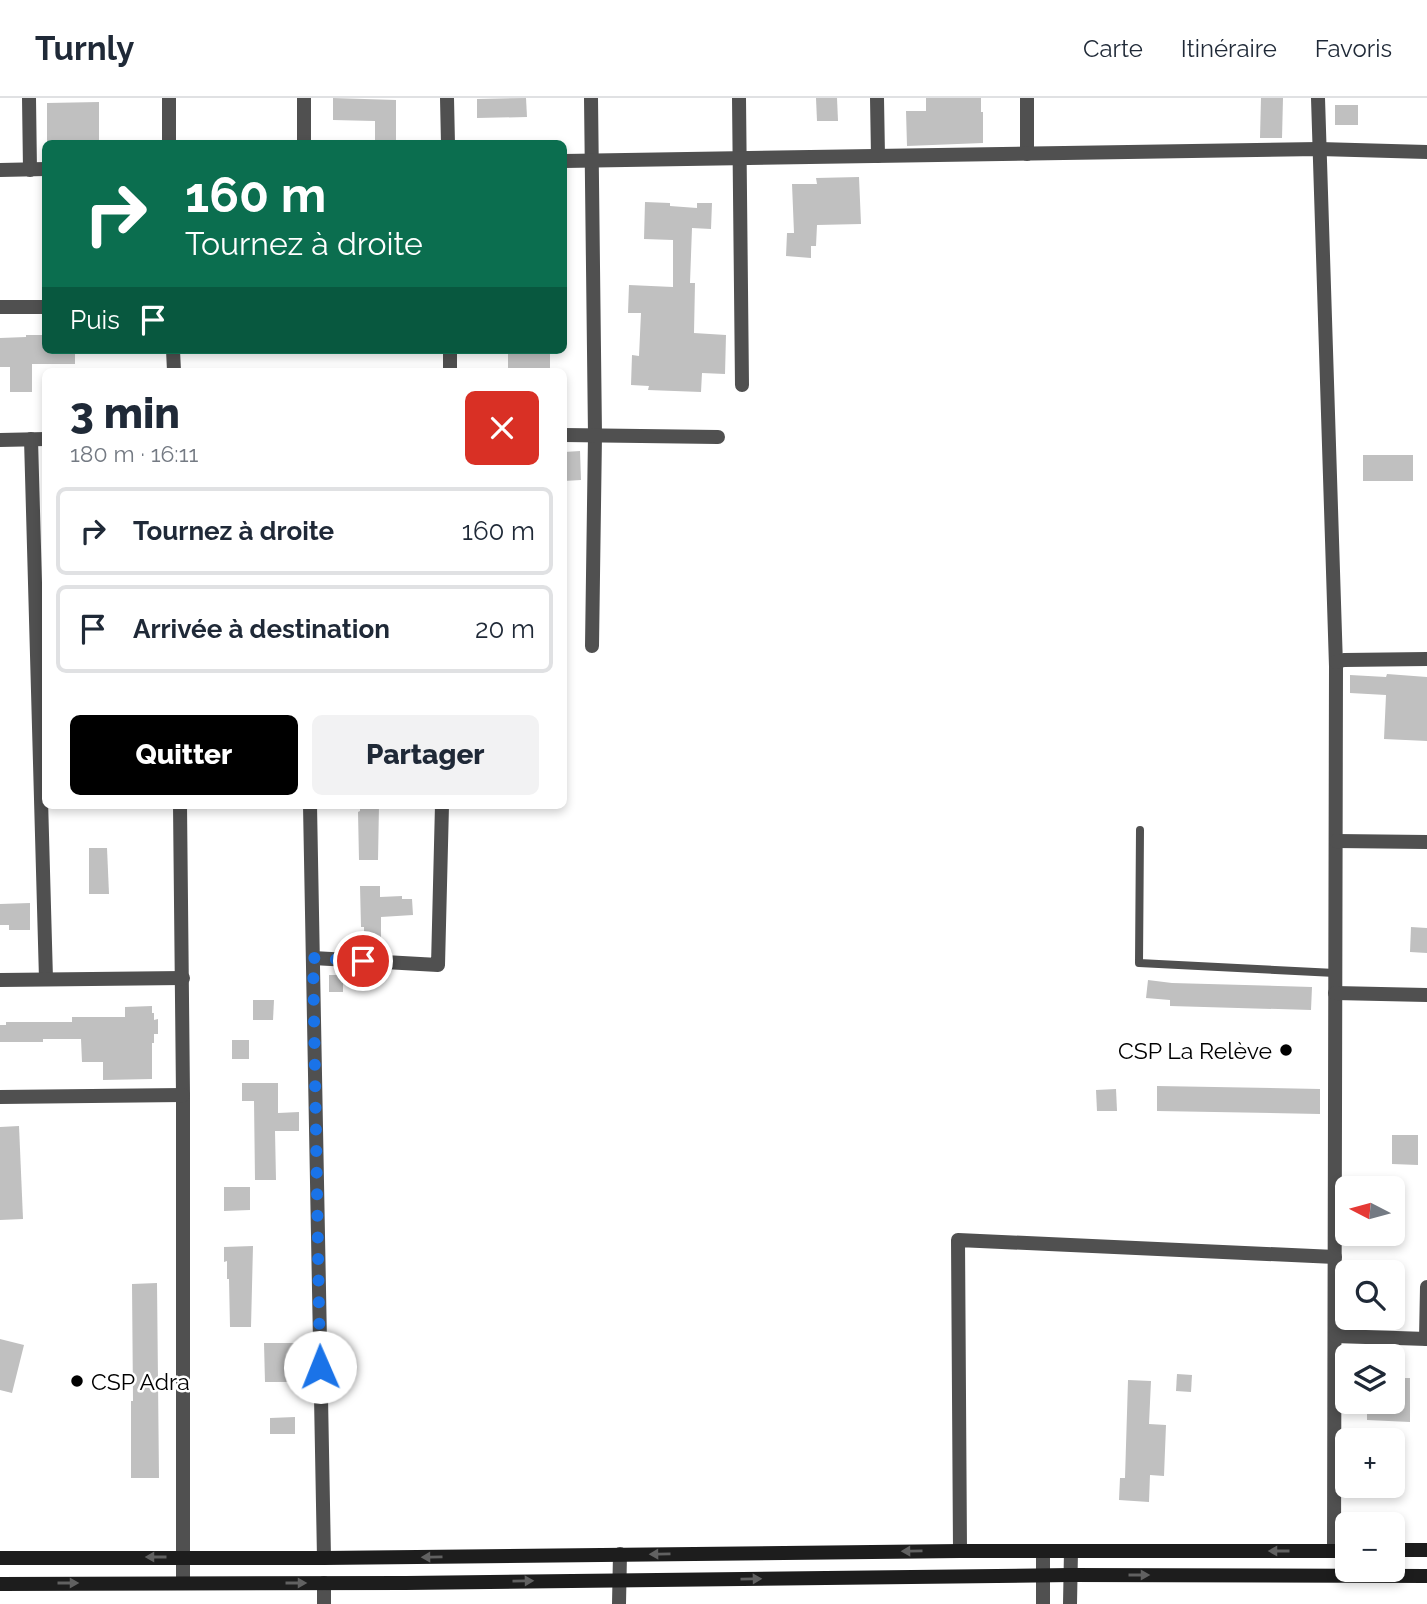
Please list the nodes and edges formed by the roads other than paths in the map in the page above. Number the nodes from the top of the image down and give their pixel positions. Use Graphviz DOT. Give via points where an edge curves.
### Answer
graph roads {
  1 [pos="29,98"];
  2 [pos="169,98"];
  3 [pos="304,98"];
  4 [pos="447,98"];
  5 [pos="591,98"];
  6 [pos="739,98"];
  7 [pos="877,98"];
  8 [pos="1027,98"];
  9 [pos="1318,98"];
  10 [pos="169,140"];
  11 [pos="304,140"];
  12 [pos="448,140"];
  13 [pos="1319,149"];
  14 [pos="1427,152"];
  15 [pos="1027,154"];
  16 [pos="877,156"];
  17 [pos="740,158"];
  18 [pos="567,161"];
  19 [pos="592,161"];
  20 [pos="42,169"];
  21 [pos="0,170"];
  22 [pos="30,170"];
  23 [pos="0,307"];
  24 [pos="42,307"];
  25 [pos="742,385"];
  26 [pos="567,435"];
  27 [pos="595,435"];
  28 [pos="718,437"];
  29 [pos="38,439"];
  30 [pos="0,440"];
  31 [pos="592,646"];
  32 [pos="1427,659"];
  33 [pos="1336,662"];
  34 [pos="42,709"];
  35 [pos="43,809"];
  36 [pos="180,809"];
  37 [pos="310,809"];
  38 [pos="442,809"];
  39 [pos="1140,830"];
  40 [pos="1336,841"];
  41 [pos="1427,842"];
  42 [pos="313,958"];
  43 [pos="1335,973"];
  44 [pos="183,978"];
  45 [pos="46,979"];
  46 [pos="0,980"];
  47 [pos="1335,993"];
  48 [pos="1427,995"];
  49 [pos="183,1095"];
  50 [pos="0,1097"];
  51 [pos="1335,1257"];
  52 [pos="1427,1286"];
  53 [pos="1335,1336"];
  54 [pos="1427,1339"];
  55 [pos="1340,1512"];
  56 [pos="1405,1550"];
  57 [pos="1427,1550"];
  58 [pos="960,1551"];
  59 [pos="1036,1551"];
  60 [pos="1071,1551"];
  61 [pos="1335,1551"];
  62 [pos="620,1555"];
  63 [pos="182,1557"];
  64 [pos="404,1557"];
  65 [pos="0,1558"];
  66 [pos="324,1558"];
  67 [pos="1071,1575"];
  68 [pos="1044,1576"];
  69 [pos="1427,1576"];
  70 [pos="619,1580"];
  71 [pos="183,1583"];
  72 [pos="324,1583"];
  73 [pos="406,1583"];
  74 [pos="0,1584"];
  75 [pos="324,1604"];
  76 [pos="619,1604"];
  77 [pos="1043,1604"];
  78 [pos="1070,1604"];
  1 -- 22 [label="street"];
  2 -- 10 [label="street"];
  3 -- 11 [label="street"];
  4 -- 12 [label="street"];
  5 -- 19 [label="street"];
  6 -- 17 [label="street"];
  7 -- 16 [label="street"];
  8 -- 15 [label="street"];
  9 -- 13 [label="street"];
  13 -- 14 [label="street"];
  13 -- 15 [label="street"];
  13 -- 33 [label="street"];
  15 -- 16 [label="street"];
  16 -- 17 [label="street"];
  17 -- 19 [label="street"];
  17 -- 25 [label="street"];
  18 -- 19 [label="street"];
  19 -- 27 [label="street"];
  20 -- 22 [label="street"];
  21 -- 22 [label="street"];
  23 -- 24 [label="street"];
  26 -- 27 [label="street"];
  27 -- 28 [label="street"];
  27 -- 31 [label="street"];
  29 -- 30 [label="street"];
  29 -- 34 [label="street"];
  32 -- 33 [label="street"];
  33 -- 40 [label="street"];
  35 -- 45 [label="street"];
  36 -- 44 [label="street"];
  37 -- 42 [label="street"];
  38 -- 42 [label="street" via="438,965"];
  39 -- 43 [label="lane" via="1139,963"];
  40 -- 41 [label="street"];
  40 -- 43 [label="street"];
  42 -- 66 [label="street"];
  43 -- 47 [label="street"];
  44 -- 45 [label="street"];
  44 -- 49 [label="street"];
  45 -- 46 [label="street"];
  47 -- 48 [label="street"];
  47 -- 51 [label="street"];
  49 -- 50 [label="street"];
  49 -- 63 [label="street"];
  51 -- 53 [label="street"];
  51 -- 58 [label="street" via="958,1240"];
  52 -- 54 [label="street"];
  53 -- 54 [label="street"];
  53 -- 55 [label="street"];
  56 -- 57 [label="main road"];
  58 -- 59 [label="main road"];
  58 -- 62 [label="main road, one-way"];
  59 -- 60 [label="main road"];
  59 -- 68 [label="street"];
  61 -- 60 [label="main road, one-way"];
  60 -- 67 [label="street"];
  62 -- 64 [label="main road, one-way"];
  62 -- 70 [label="street"];
  63 -- 65 [label="main road, one-way"];
  63 -- 66 [label="main road"];
  63 -- 71 [label="street"];
  64 -- 66 [label="main road"];
  64 -- 73 [label="main road"];
  67 -- 68 [label="main road"];
  67 -- 69 [label="main road, one-way"];
  67 -- 78 [label="street"];
  70 -- 68 [label="main road, one-way"];
  68 -- 77 [label="street"];
  73 -- 70 [label="main road, one-way"];
  70 -- 76 [label="street"];
  71 -- 72 [label="main road, one-way"];
  74 -- 71 [label="main road, one-way"];
  72 -- 73 [label="main road"];
  72 -- 75 [label="street"];
}
